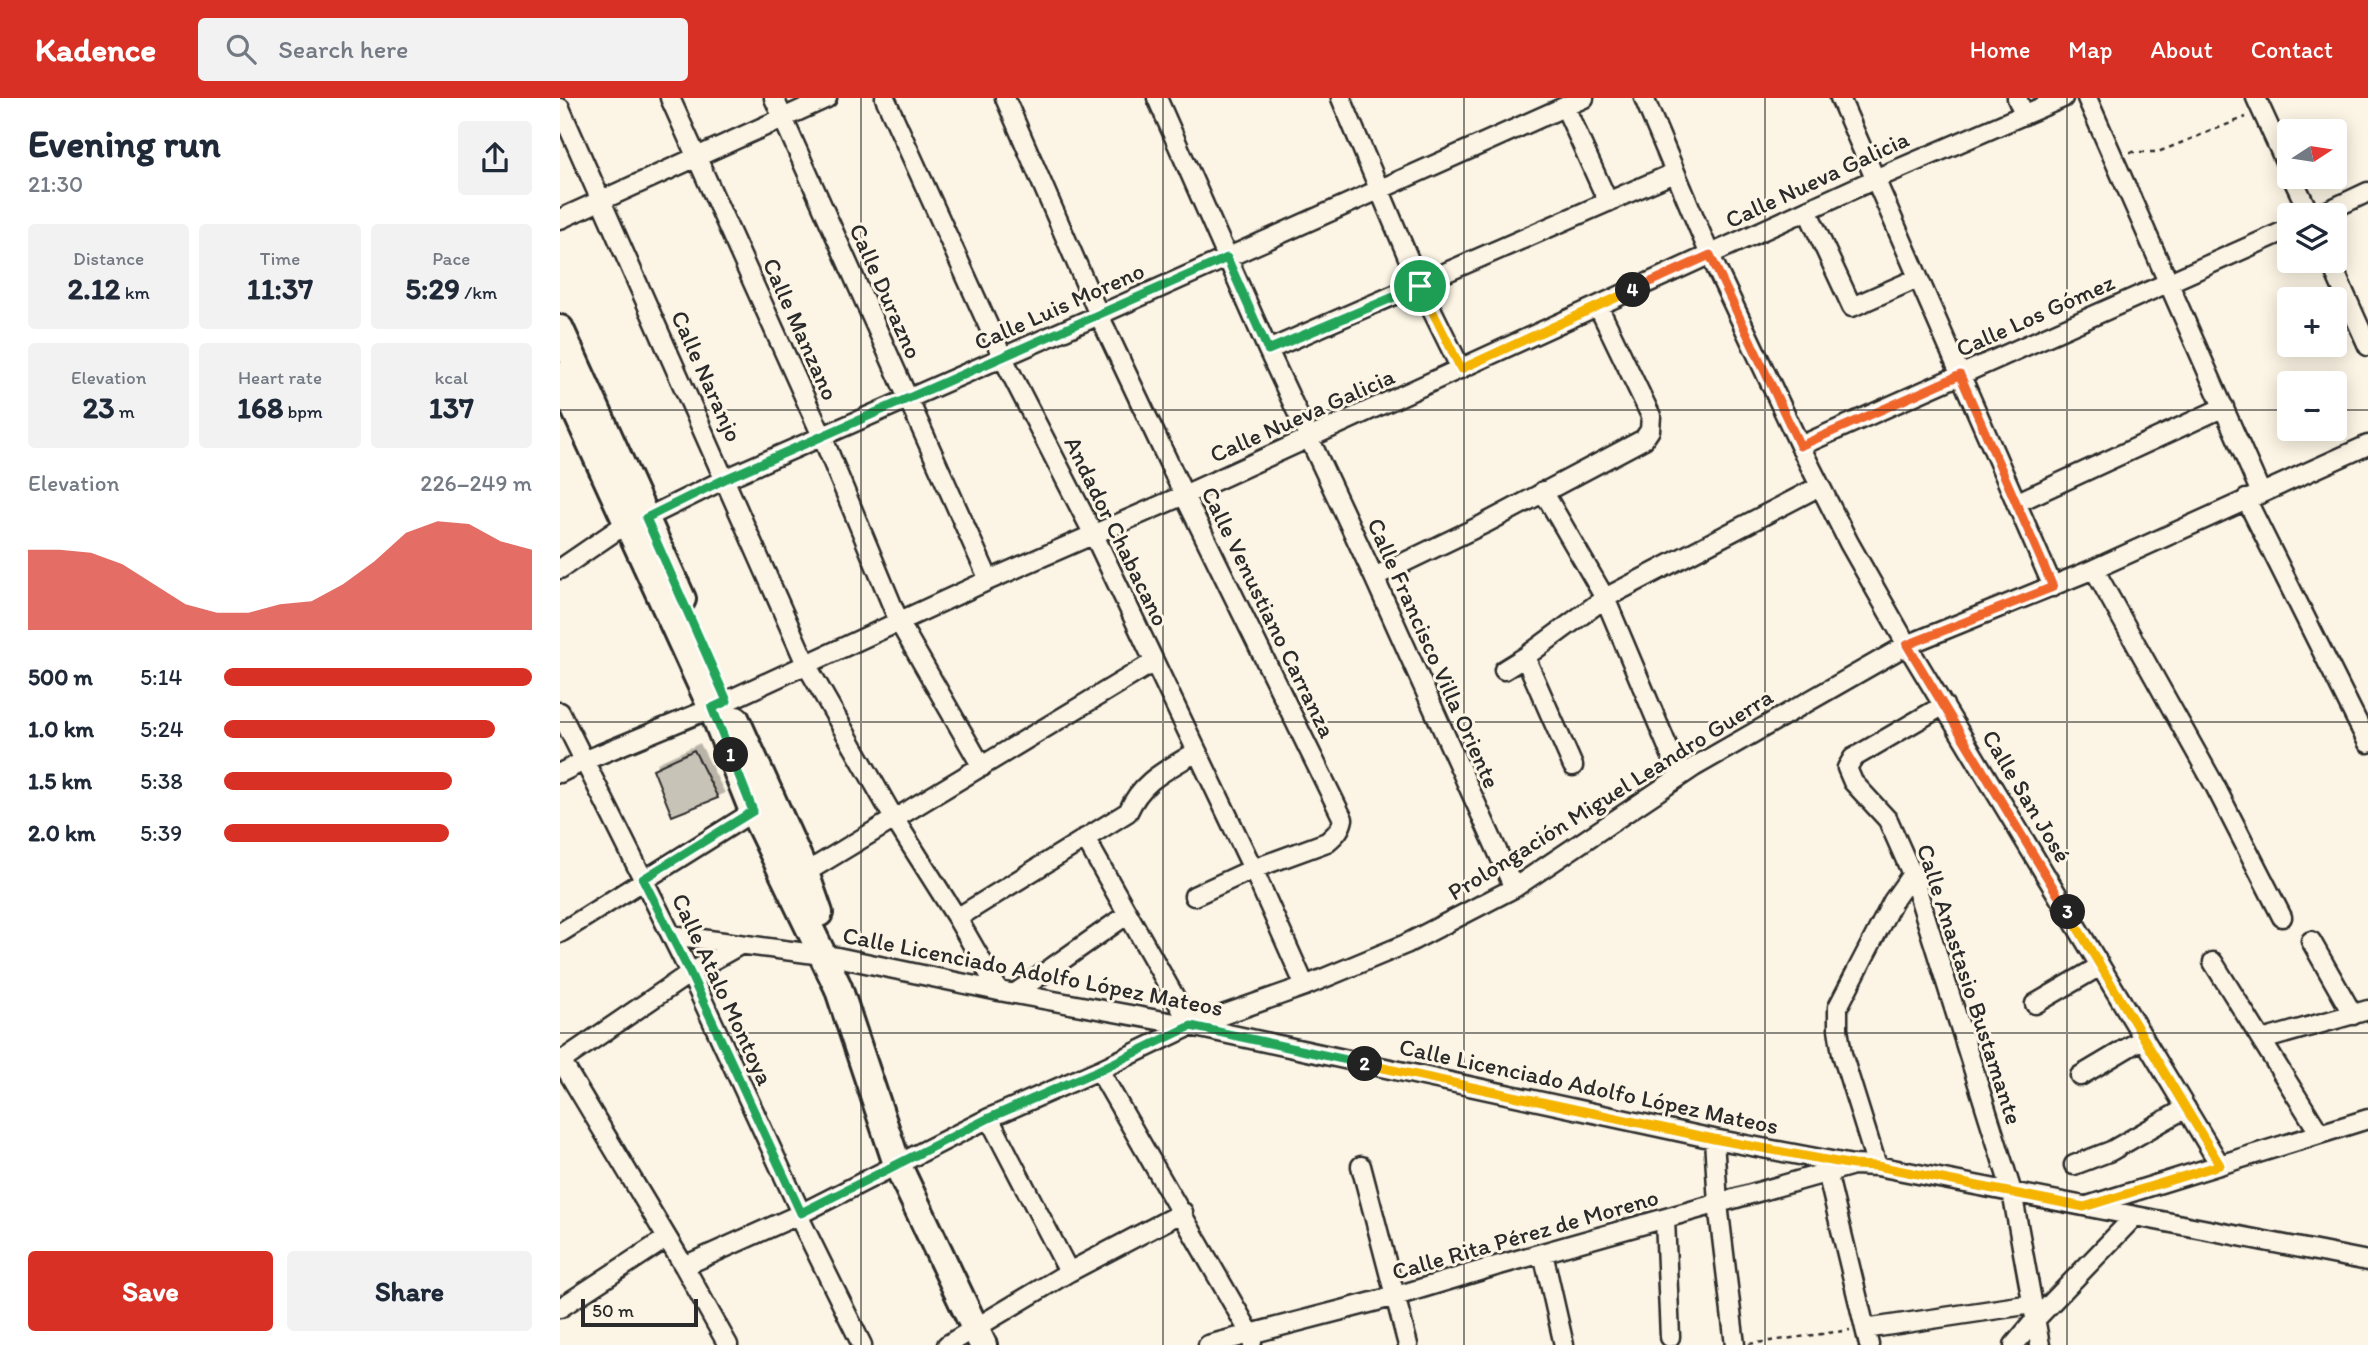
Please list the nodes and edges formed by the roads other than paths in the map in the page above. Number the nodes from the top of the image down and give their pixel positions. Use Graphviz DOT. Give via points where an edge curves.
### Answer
graph roads {
  1 [pos="670,98"];
  2 [pos="774,98"];
  3 [pos="827,98"];
  4 [pos="885,98"];
  5 [pos="1004,98"];
  6 [pos="1157,98"];
  7 [pos="1341,98"];
  8 [pos="1584,98"];
  9 [pos="1644,98"];
  10 [pos="1840,98"];
  11 [pos="2063,98"];
  12 [pos="2087,98"];
  13 [pos="2259,104"];
  14 [pos="2020,106"];
  15 [pos="1565,107"];
  16 [pos="560,108"];
  17 [pos="782,118"];
  18 [pos="2277,144"];
  19 [pos="697,156"];
  20 [pos="1674,173"];
  21 [pos="1875,179"];
  22 [pos="1381,189"];
  23 [pos="2368,192"];
  24 [pos="601,200"];
  25 [pos="1608,202"];
  26 [pos="2345,203"];
  27 [pos="1807,210"];
  28 [pos="560,219"];
  29 [pos="2277,234"];
  30 [pos="1710,255"];
  31 [pos="1227,258"];
  32 [pos="2335,273"];
  33 [pos="1918,278"];
  34 [pos="2170,282"];
  35 [pos="1420,286"];
  36 [pos="1598,306"];
  37 [pos="1098,315"];
  38 [pos="560,329"];
  39 [pos="2368,346"];
  40 [pos="1268,350"];
  41 [pos="1003,358"];
  42 [pos="1461,369"];
  43 [pos="1960,375"];
  44 [pos="560,376"];
  45 [pos="907,399"];
  46 [pos="2224,408"];
  47 [pos="822,436"];
  48 [pos="1310,438"];
  49 [pos="2368,445"];
  50 [pos="1800,446"];
  51 [pos="725,479"];
  52 [pos="1819,486"];
  53 [pos="1543,491"];
  54 [pos="1184,495"];
  55 [pos="2254,496"];
  56 [pos="2016,503"];
  57 [pos="636,520"];
  58 [pos="1094,535"];
  59 [pos="560,569"];
  60 [pos="2094,569"];
  61 [pos="1374,577"];
  62 [pos="989,580"];
  63 [pos="2053,587"];
  64 [pos="1605,597"];
  65 [pos="899,622"];
  66 [pos="1907,645"];
  67 [pos="1525,657"];
  68 [pos="1154,662"];
  69 [pos="806,664"];
  70 [pos="1504,670"];
  71 [pos="720,704"];
  72 [pos="1944,705"];
  73 [pos="560,712"];
  74 [pos="2368,743"];
  75 [pos="1196,752"];
  76 [pos="586,760"];
  77 [pos="1573,766"];
  78 [pos="982,767"];
  79 [pos="560,774"];
  80 [pos="1680,776"];
  81 [pos="762,805"];
  82 [pos="895,820"];
  83 [pos="1085,838"];
  84 [pos="1253,869"];
  85 [pos="804,873"];
  86 [pos="1912,874"];
  87 [pos="643,879"];
  88 [pos="1514,888"];
  89 [pos="1194,896"];
  90 [pos="1128,915"];
  91 [pos="957,918"];
  92 [pos="2282,918"];
  93 [pos="560,933"];
  94 [pos="671,934"];
  95 [pos="2311,941"];
  96 [pos="740,945"];
  97 [pos="829,956"];
  98 [pos="2213,962"];
  99 [pos="2100,965"];
  100 [pos="690,973"];
  101 [pos="1306,986"];
  102 [pos="1006,993"];
  103 [pos="2035,1004"];
  104 [pos="2361,1012"];
  105 [pos="1191,1026"];
  106 [pos="2144,1038"];
  107 [pos="2262,1040"];
  108 [pos="560,1061"];
  109 [pos="1099,1070"];
  110 [pos="2080,1076"];
  111 [pos="2186,1108"];
  112 [pos="989,1118"];
  113 [pos="2368,1119"];
  114 [pos="2320,1134"];
  115 [pos="1714,1139"];
  116 [pos="897,1164"];
  117 [pos="1853,1165"];
  118 [pos="2074,1165"];
  119 [pos="2220,1165"];
  120 [pos="1361,1166"];
  121 [pos="1877,1166"];
  122 [pos="1827,1172"];
  123 [pos="2012,1192"];
  124 [pos="1718,1204"];
  125 [pos="2084,1207"];
  126 [pos="1183,1213"];
  127 [pos="799,1214"];
  128 [pos="2134,1217"];
  129 [pos="1665,1219"];
  130 [pos="667,1238"];
  131 [pos="1543,1253"];
  132 [pos="2368,1261"];
  133 [pos="684,1266"];
  134 [pos="1069,1272"];
  135 [pos="1396,1296"];
  136 [pos="560,1308"];
  137 [pos="2033,1312"];
  138 [pos="978,1336"];
  139 [pos="1670,1337"];
  140 [pos="1867,1337"];
  141 [pos="1251,1339"];
  142 [pos="725,1344"];
  143 [pos="862,1345"];
  144 [pos="947,1345"];
  145 [pos="1208,1345"];
  146 [pos="1408,1345"];
  147 [pos="1564,1345"];
  148 [pos="1737,1345"];
  149 [pos="2014,1345"];
  150 [pos="2040,1345"];
  1 -- 19 [label="street, Calle Manzano"];
  2 -- 17 [label="street, Calle Durazno"];
  3 -- 17 [label="street"];
  4 -- 41 [label="street, Andador Chabacano"];
  5 -- 37 [label="street, Calle Venustiano Carranza"];
  6 -- 31 [label="street, Calle Francisco Villa Oriente"];
  7 -- 22 [label="street"];
  8 -- 15 [label="street, Calle Luis Moreno"];
  9 -- 20 [label="street, Calle San José"];
  10 -- 21 [label="street"];
  11 -- 14 [label="street, Calle Nueva Galicia"];
  12 -- 34 [label="street"];
  13 -- 18 [label="street"];
  14 -- 21 [label="street, Calle Nueva Galicia"];
  15 -- 22 [label="street, Calle Luis Moreno"];
  15 -- 25 [label="street"];
  16 -- 24 [label="street, Calle Naranjo"];
  17 -- 19 [label="street"];
  17 -- 45 [label="street, Calle Durazno"];
  19 -- 24 [label="street"];
  19 -- 47 [label="street, Calle Manzano"];
  20 -- 25 [label="street"];
  20 -- 30 [label="street, Calle San José"];
  21 -- 27 [label="street, Calle Nueva Galicia"];
  21 -- 33 [label="street"];
  22 -- 31 [label="street, Calle Luis Moreno"];
  22 -- 35 [label="street"];
  23 -- 26 [label="street"];
  24 -- 28 [label="street"];
  24 -- 51 [label="street, Calle Naranjo"];
  25 -- 35 [label="street"];
  27 -- 30 [label="street, Calle Nueva Galicia"];
  27 -- 33 [label="street" via="1852,307"];
  29 -- 34 [label="street, Calle Los Gómez"];
  30 -- 36 [label="street, Calle Nueva Galicia"];
  30 -- 50 [label="street, Calle San José"];
  31 -- 37 [label="street, Calle Luis Moreno"];
  31 -- 40 [label="street, Calle Francisco Villa Oriente"];
  32 -- 39 [label="street"];
  33 -- 43 [label="street"];
  34 -- 43 [label="street, Calle Los Gómez"];
  34 -- 46 [label="street"];
  35 -- 40 [label="street"];
  35 -- 42 [label="street"];
  36 -- 42 [label="street, Calle Nueva Galicia"];
  36 -- 53 [label="street" via="1651,416 1650,430 1644,439"];
  37 -- 41 [label="street, Calle Luis Moreno"];
  37 -- 54 [label="street, Calle Venustiano Carranza"];
  38 -- 57 [label="street"];
  40 -- 48 [label="street, Calle Francisco Villa Oriente"];
  41 -- 45 [label="street, Calle Luis Moreno"];
  41 -- 58 [label="street, Andador Chabacano"];
  42 -- 48 [label="street, Calle Nueva Galicia"];
  43 -- 50 [label="street, Calle Los Gómez"];
  43 -- 56 [label="street"];
  44 -- 57 [label="street"];
  45 -- 47 [label="street, Calle Luis Moreno"];
  45 -- 62 [label="street, Calle Durazno"];
  46 -- 55 [label="street"];
  46 -- 56 [label="street"];
  47 -- 51 [label="street, Calle Luis Moreno"];
  47 -- 65 [label="street, Calle Manzano"];
  48 -- 54 [label="street, Calle Nueva Galicia"];
  48 -- 61 [label="street, Calle Francisco Villa Oriente"];
  49 -- 55 [label="street, Prolongación Miguel Leandro Guerra"];
  50 -- 52 [label="street, Calle San José"];
  51 -- 57 [label="street, Calle Luis Moreno"];
  51 -- 69 [label="street, Calle Naranjo"];
  52 -- 64 [label="street"];
  52 -- 66 [label="street, Calle San José"];
  53 -- 61 [label="street"];
  53 -- 64 [label="street"];
  54 -- 58 [label="street, Calle Nueva Galicia"];
  54 -- 84 [label="street, Calle Venustiano Carranza" via="1343,819 1327,842"];
  55 -- 60 [label="street, Prolongación Miguel Leandro Guerra"];
  55 -- 74 [label="street"];
  56 -- 63 [label="street"];
  57 -- 59 [label="street, Calle Luis Moreno"];
  57 -- 71 [label="street"];
  58 -- 62 [label="street, Calle Nueva Galicia"];
  58 -- 68 [label="street, Andador Chabacano"];
  60 -- 63 [label="street, Prolongación Miguel Leandro Guerra"];
  60 -- 92 [label="street" via="2215,786"];
  61 -- 88 [label="street, Calle Francisco Villa Oriente"];
  62 -- 65 [label="street, Calle Nueva Galicia"];
  63 -- 66 [label="street, Prolongación Miguel Leandro Guerra"];
  64 -- 67 [label="street"];
  64 -- 80 [label="street"];
  65 -- 69 [label="street, Calle Nueva Galicia"];
  65 -- 78 [label="street, Calle Manzano"];
  66 -- 72 [label="street, Calle San José"];
  66 -- 80 [label="street, Prolongación Miguel Leandro Guerra"];
  67 -- 70 [label="street"];
  67 -- 77 [label="street"];
  68 -- 75 [label="street, Andador Chabacano"];
  68 -- 78 [label="street"];
  69 -- 71 [label="street, Calle Nueva Galicia"];
  69 -- 82 [label="street, Calle Naranjo"];
  71 -- 76 [label="street, Calle Nueva Galicia"];
  71 -- 81 [label="street"];
  72 -- 86 [label="street, Calle Anastasio Bustamante" via="1853,758 1847,768 1853,782 1888,820"];
  72 -- 99 [label="street, Calle San José"];
  73 -- 76 [label="street, Calle Atalo Montoya"];
  75 -- 83 [label="street" via="1148,781 1128,812"];
  75 -- 84 [label="street, Andador Chabacano"];
  76 -- 79 [label="street, Calle Nueva Galicia"];
  76 -- 87 [label="street, Calle Atalo Montoya"];
  78 -- 82 [label="street"];
  80 -- 88 [label="street, Prolongación Miguel Leandro Guerra"];
  81 -- 85 [label="street"];
  81 -- 87 [label="street"];
  81 -- 97 [label="street"];
  82 -- 85 [label="street"];
  82 -- 91 [label="street, Calle Naranjo"];
  83 -- 90 [label="street"];
  83 -- 91 [label="street"];
  84 -- 89 [label="street"];
  84 -- 101 [label="street, Andador Chabacano"];
  85 -- 97 [label="street"];
  86 -- 121 [label="street" via="1838,1007 1842,1054"];
  86 -- 123 [label="street, Calle Anastasio Bustamante"];
  87 -- 93 [label="street"];
  87 -- 94 [label="street, Calle Atalo Montoya"];
  88 -- 101 [label="street, Prolongación Miguel Leandro Guerra" via="1406,944"];
  90 -- 102 [label="street"];
  90 -- 105 [label="street"];
  91 -- 102 [label="street, Calle Naranjo"];
  94 -- 96 [label="street, Calle Licenciado Adolfo López Mateos"];
  94 -- 100 [label="street, Calle Atalo Montoya"];
  95 -- 104 [label="street"];
  96 -- 97 [label="street, Calle Licenciado Adolfo López Mateos"];
  96 -- 100 [label="street"];
  97 -- 102 [label="street, Calle Licenciado Adolfo López Mateos"];
  97 -- 116 [label="street"];
  98 -- 107 [label="street"];
  99 -- 103 [label="street"];
  99 -- 106 [label="street, Calle San José"];
  100 -- 108 [label="street"];
  100 -- 127 [label="street, Calle Atalo Montoya"];
  101 -- 105 [label="street, Prolongación Miguel Leandro Guerra"];
  102 -- 105 [label="street, Calle Licenciado Adolfo López Mateos"];
  104 -- 107 [label="street"];
  105 -- 109 [label="street, Prolongación Miguel Leandro Guerra"];
  105 -- 115 [label="street, Calle Licenciado Adolfo López Mateos"];
  106 -- 110 [label="street"];
  106 -- 111 [label="street, Calle San José"];
  107 -- 114 [label="street"];
  108 -- 130 [label="street"];
  109 -- 112 [label="street, Prolongación Miguel Leandro Guerra"];
  109 -- 126 [label="street"];
  111 -- 118 [label="street" via="2112,1151"];
  111 -- 119 [label="street, Calle San José"];
  112 -- 116 [label="street, Prolongación Miguel Leandro Guerra"];
  112 -- 134 [label="street"];
  113 -- 114 [label="street"];
  114 -- 119 [label="street"];
  115 -- 117 [label="street, Calle Licenciado Adolfo López Mateos"];
  115 -- 124 [label="street"];
  116 -- 127 [label="street, Prolongación Miguel Leandro Guerra"];
  116 -- 138 [label="street"];
  117 -- 121 [label="street, Calle Licenciado Adolfo López Mateos"];
  117 -- 122 [label="street, Calle Rita Pérez de Moreno"];
  119 -- 125 [label="street"];
  120 -- 135 [label="street"];
  121 -- 123 [label="street, Calle Licenciado Adolfo López Mateos"];
  122 -- 124 [label="street, Calle Rita Pérez de Moreno"];
  122 -- 140 [label="street"];
  123 -- 125 [label="street, Calle Licenciado Adolfo López Mateos"];
  123 -- 137 [label="street, Calle Anastasio Bustamante"];
  124 -- 129 [label="street, Calle Rita Pérez de Moreno"];
  124 -- 148 [label="street"];
  125 -- 128 [label="street, Calle Licenciado Adolfo López Mateos"];
  126 -- 134 [label="street"];
  126 -- 141 [label="street"];
  127 -- 133 [label="street, Prolongación Miguel Leandro Guerra"];
  127 -- 143 [label="street, Calle Atalo Montoya"];
  128 -- 132 [label="street, Calle Licenciado Adolfo López Mateos"];
  128 -- 137 [label="street"];
  129 -- 131 [label="street, Calle Rita Pérez de Moreno"];
  129 -- 139 [label="street"];
  130 -- 133 [label="street"];
  130 -- 136 [label="street"];
  131 -- 135 [label="street, Calle Rita Pérez de Moreno"];
  131 -- 147 [label="street"];
  133 -- 142 [label="street"];
  134 -- 138 [label="street"];
  135 -- 141 [label="street, Calle Rita Pérez de Moreno"];
  135 -- 146 [label="street"];
  137 -- 140 [label="street"];
  137 -- 149 [label="street"];
  137 -- 150 [label="street, Calle Anastasio Bustamante"];
  138 -- 144 [label="street"];
  141 -- 145 [label="street, Calle Rita Pérez de Moreno"];
}
